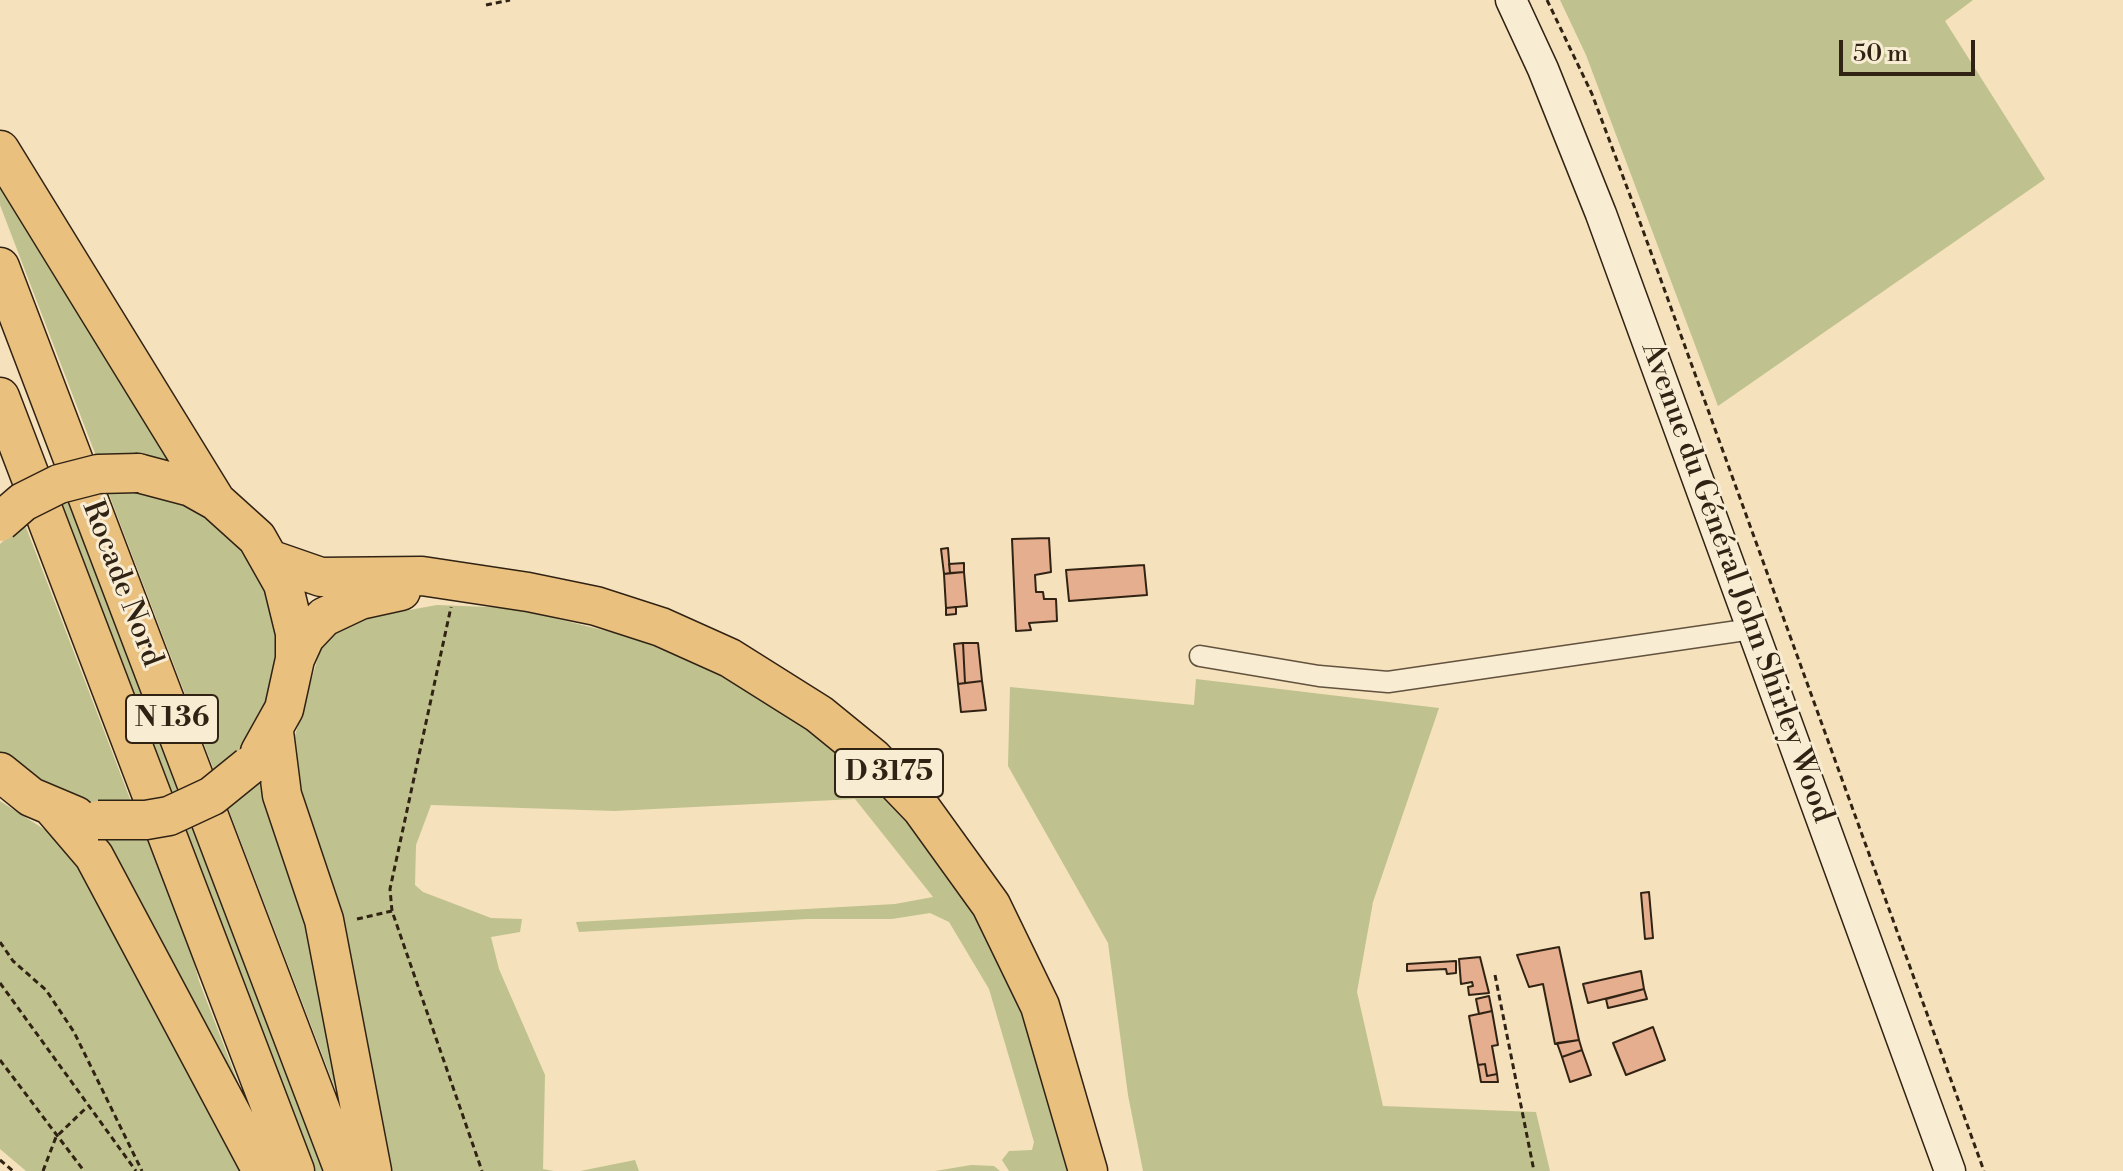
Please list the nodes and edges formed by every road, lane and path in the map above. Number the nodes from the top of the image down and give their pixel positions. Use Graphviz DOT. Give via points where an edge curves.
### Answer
graph roads {
  1 [pos="510,0"];
  2 [pos="1511,0"];
  3 [pos="1547,0"];
  4 [pos="486,5"];
  5 [pos="0,150"];
  6 [pos="0,267"];
  7 [pos="0,397"];
  8 [pos="216,501"];
  9 [pos="0,522"];
  10 [pos="272,560"];
  11 [pos="470,587"];
  12 [pos="1752,629"];
  13 [pos="1200,656"];
  14 [pos="295,659"];
  15 [pos="274,732"];
  16 [pos="0,772"];
  17 [pos="53,808"];
  18 [pos="392,911"];
  19 [pos="357,919"];
  20 [pos="0,942"];
  21 [pos="1495,975"];
  22 [pos="0,983"];
  23 [pos="0,1060"];
  24 [pos="87,1107"];
  25 [pos="56,1137"];
  26 [pos="0,1160"];
  27 [pos="13,1171"];
  28 [pos="43,1171"];
  29 [pos="84,1171"];
  30 [pos="139,1171"];
  31 [pos="262,1171"];
  32 [pos="295,1171"];
  33 [pos="344,1171"];
  34 [pos="372,1171"];
  35 [pos="482,1171"];
  36 [pos="1088,1171"];
  37 [pos="1534,1171"];
  38 [pos="1950,1171"];
  39 [pos="1984,1171"];
  1 -- 4 [label="path"];
  2 -- 12 [label="street, Avenue du Général John Shirley Wood" via="1580,158"];
  3 -- 39 [label="path" via="1592,94 1637,214"];
  5 -- 8 [label="highway"];
  6 -- 33 [label="highway, Rocade Nord / N 136"];
  7 -- 32 [label="highway, Rocade Nord / N 136"];
  8 -- 9 [label="highway, bridge" via="191,487 138,473 98,474 59,484 23,502"];
  8 -- 10 [label="highway" via="238,518"];
  10 -- 11 [label="highway" via="321,577 422,576"];
  10 -- 14 [label="highway" via="291,608"];
  11 -- 14 [label="highway, D 3175" via="389,593 340,607 314,626"];
  11 -- 18 [label="path" via="451,609 390,889"];
  11 -- 36 [label="highway, D 3175" via="596,606 707,647 810,707 898,782 967,868 1018,956 1053,1043"];
  12 -- 13 [label="street" via="1388,682"];
  12 -- 38 [label="street, Avenue du Général John Shirley Wood"];
  14 -- 15 [label="highway"];
  15 -- 17 [label="highway, bridge" via="249,766 212,796 169,816 98,820"];
  15 -- 34 [label="highway" via="282,795 324,920"];
  16 -- 17 [label="highway"];
  17 -- 31 [label="highway" via="94,856"];
  18 -- 19 [label="path"];
  18 -- 35 [label="path"];
  20 -- 30 [label="path" via="46,990 74,1032"];
  21 -- 37 [label="path"];
  22 -- 24 [label="path"];
  23 -- 25 [label="path"];
  24 -- 25 [label="path"];
  24 -- 30 [label="path"];
  25 -- 28 [label="path"];
  25 -- 29 [label="path"];
  26 -- 27 [label="path"];
}
